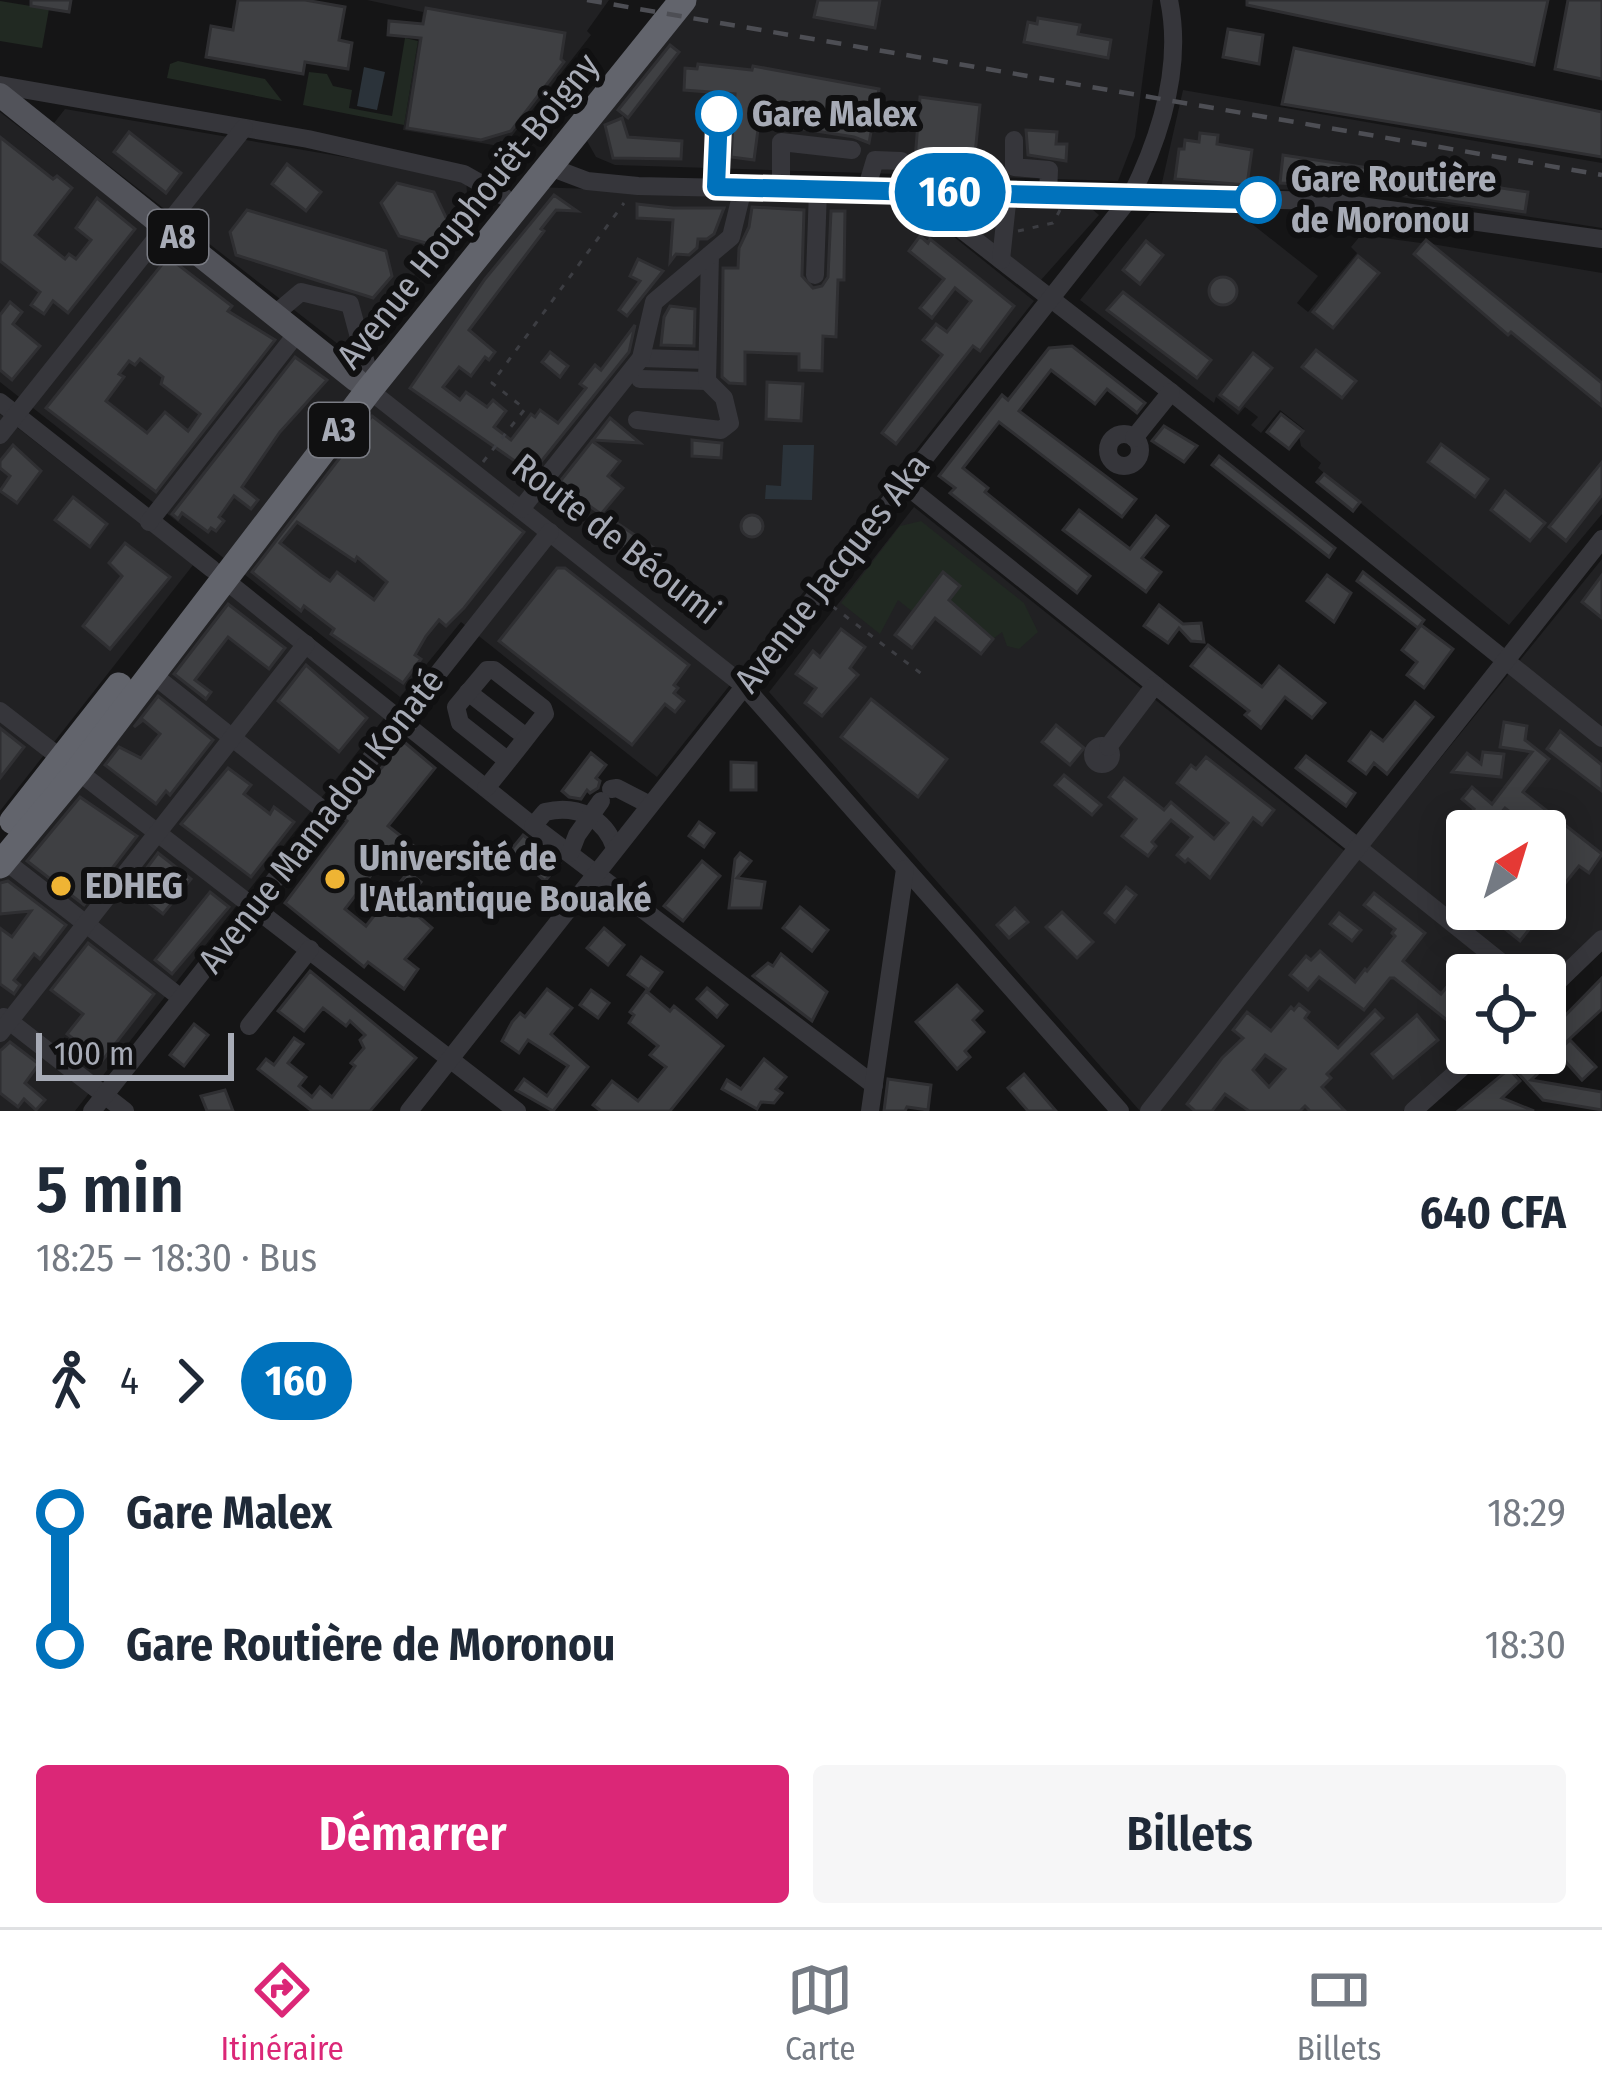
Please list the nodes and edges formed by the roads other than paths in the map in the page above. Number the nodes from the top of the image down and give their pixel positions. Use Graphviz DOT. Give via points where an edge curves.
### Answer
graph roads {
  1 [pos="661,0"];
  2 [pos="683,0"];
  3 [pos="1169,0"];
  4 [pos="0,85"];
  5 [pos="0,95"];
  6 [pos="719,114"];
  7 [pos="244,128"];
  8 [pos="1014,140"];
  9 [pos="852,150"];
  10 [pos="550,167"];
  11 [pos="716,187"];
  12 [pos="742,188"];
  13 [pos="782,189"];
  14 [pos="818,190"];
  15 [pos="866,190"];
  16 [pos="912,191"];
  17 [pos="1008,194"];
  18 [pos="1056,195"];
  19 [pos="503,196"];
  20 [pos="1130,198"];
  21 [pos="166,227"];
  22 [pos="1602,239"];
  23 [pos="710,255"];
  24 [pos="1000,260"];
  25 [pos="815,275"];
  26 [pos="1049,298"];
  27 [pos="275,314"];
  28 [pos="298,332"];
  29 [pos="641,358"];
  30 [pos="706,360"];
  31 [pos="364,379"];
  32 [pos="640,379"];
  33 [pos="706,381"];
  34 [pos="1171,392"];
  35 [pos="8,408"];
  36 [pos="637,420"];
  37 [pos="0,435"];
  38 [pos="1134,438"];
  39 [pos="903,483"];
  40 [pos="521,509"];
  41 [pos="148,522"];
  42 [pos="550,532"];
  43 [pos="1602,538"];
  44 [pos="218,575"];
  45 [pos="306,644"];
  46 [pos="1503,661"];
  47 [pos="152,674"];
  48 [pos="743,685"];
  49 [pos="1155,685"];
  50 [pos="468,692"];
  51 [pos="0,711"];
  52 [pos="401,719"];
  53 [pos="526,737"];
  54 [pos="234,738"];
  55 [pos="1602,738"];
  56 [pos="1108,747"];
  57 [pos="508,761"];
  58 [pos="69,766"];
  59 [pos="486,788"];
  60 [pos="601,802"];
  61 [pos="650,805"];
  62 [pos="327,813"];
  63 [pos="533,826"];
  64 [pos="157,833"];
  65 [pos="1358,845"];
  66 [pos="615,848"];
  67 [pos="570,853"];
  68 [pos="1,854"];
  69 [pos="905,869"];
  70 [pos="595,874"];
  71 [pos="253,908"];
  72 [pos="85,924"];
  73 [pos="1602,939"];
  74 [pos="310,950"];
  75 [pos="1491,954"];
  76 [pos="1566,974"];
  77 [pos="181,998"];
  78 [pos="3,1023"];
  79 [pos="249,1026"];
  80 [pos="449,1059"];
  81 [pos="1454,1074"];
  82 [pos="874,1084"];
  83 [pos="99,1103"];
  84 [pos="125,1111"];
  85 [pos="409,1111"];
  86 [pos="517,1111"];
  87 [pos="870,1111"];
  88 [pos="1120,1111"];
  89 [pos="1149,1111"];
  90 [pos="1413,1111"];
  1 -- 19 [label="highway, Avenue Houphouët-Boigny / A3"];
  2 -- 10 [label="highway, Avenue Houphouët-Boigny / A3"];
  3 -- 20 [label="street, Avenue Jacques Aka" via="1165,108"];
  4 -- 7 [label="street"];
  5 -- 21 [label="main road, Route de Béoumi / A8"];
  6 -- 11 [label="street"];
  7 -- 19 [label="street" via="464,174"];
  7 -- 21 [label="street"];
  8 -- 18 [label="street" via="1014,167 1048,169"];
  9 -- 13 [label="street" via="781,142"];
  10 -- 11 [label="street" via="587,181"];
  10 -- 31 [label="highway, Avenue Houphouët-Boigny / A3"];
  11 -- 12 [label="street"];
  12 -- 13 [label="street"];
  12 -- 23 [label="street" via="736,229"];
  13 -- 14 [label="street"];
  14 -- 15 [label="street"];
  14 -- 25 [label="street"];
  15 -- 16 [label="street"];
  15 -- 16 [label="street" via="875,160 901,161"];
  16 -- 17 [label="street"];
  16 -- 24 [label="street"];
  17 -- 18 [label="street"];
  17 -- 24 [label="street"];
  18 -- 20 [label="street"];
  19 -- 31 [label="highway, Avenue Houphouët-Boigny / A3"];
  20 -- 22 [label="street" via="1349,202"];
  20 -- 26 [label="street, Avenue Jacques Aka"];
  21 -- 27 [label="main road, Route de Béoumi / A8"];
  21 -- 35 [label="street"];
  23 -- 29 [label="street" via="654,302"];
  23 -- 30 [label="street"];
  24 -- 26 [label="street"];
  26 -- 34 [label="street"];
  26 -- 39 [label="street, Avenue Jacques Aka"];
  27 -- 28 [label="main road, Route de Béoumi / A8"];
  27 -- 31 [label="street" via="301,292 350,304"];
  28 -- 31 [label="main road, Route de Béoumi / A8"];
  28 -- 41 [label="street"];
  29 -- 30 [label="street"];
  29 -- 40 [label="street"];
  30 -- 33 [label="street"];
  31 -- 40 [label="street, Route de Béoumi / A8"];
  31 -- 44 [label="highway, Avenue Houphouët-Boigny / A3"];
  32 -- 33 [label="street"];
  33 -- 36 [label="street" via="727,403 726,428"];
  34 -- 38 [label="street"];
  34 -- 46 [label="street"];
  35 -- 37 [label="street"];
  35 -- 41 [label="street"];
  39 -- 48 [label="street, Avenue Jacques Aka"];
  39 -- 49 [label="street"];
  40 -- 42 [label="street, Route de Béoumi / A8"];
  41 -- 44 [label="street"];
  42 -- 48 [label="street, Route de Béoumi / A8"];
  42 -- 52 [label="street, Avenue Mamadou Konaté"];
  43 -- 46 [label="street"];
  44 -- 45 [label="street"];
  44 -- 47 [label="highway, Avenue Houphouët-Boigny / A3"];
  44 -- 58 [label="highway, Avenue Houphouët-Boigny / A3"];
  45 -- 52 [label="street"];
  45 -- 54 [label="street"];
  46 -- 55 [label="street"];
  46 -- 65 [label="street"];
  47 -- 54 [label="street"];
  47 -- 58 [label="highway, Avenue Houphouët-Boigny / A3"];
  48 -- 61 [label="street, Avenue Jacques Aka"];
  48 -- 69 [label="street, Route de Béoumi / A8"];
  49 -- 56 [label="street"];
  49 -- 65 [label="street"];
  50 -- 53 [label="street"];
  50 -- 53 [label="street" via="494,670 543,708"];
  50 -- 57 [label="street" via="456,707 460,722"];
  51 -- 58 [label="street"];
  52 -- 59 [label="street"];
  52 -- 62 [label="street, Avenue Mamadou Konaté"];
  53 -- 57 [label="street"];
  54 -- 62 [label="street"];
  54 -- 64 [label="street"];
  57 -- 59 [label="street"];
  58 -- 64 [label="street"];
  58 -- 68 [label="highway, Avenue Houphouët-Boigny / A3"];
  59 -- 63 [label="street"];
  60 -- 61 [label="street" via="617,788"];
  60 -- 63 [label="street" via="545,812"];
  60 -- 66 [label="street"];
  60 -- 67 [label="street"];
  61 -- 66 [label="street, Avenue Jacques Aka"];
  62 -- 71 [label="street, Avenue Mamadou Konaté"];
  63 -- 67 [label="street"];
  64 -- 71 [label="street"];
  64 -- 72 [label="street"];
  65 -- 75 [label="street"];
  65 -- 89 [label="street"];
  66 -- 70 [label="street, Avenue Jacques Aka"];
  67 -- 70 [label="street"];
  68 -- 72 [label="street"];
  69 -- 82 [label="street"];
  69 -- 88 [label="street, Route de Béoumi / A8"];
  70 -- 80 [label="street, Avenue Jacques Aka"];
  70 -- 82 [label="street"];
  71 -- 74 [label="street"];
  71 -- 77 [label="street, Avenue Mamadou Konaté"];
  72 -- 77 [label="street"];
  72 -- 78 [label="street"];
  73 -- 76 [label="street"];
  74 -- 79 [label="street"];
  74 -- 80 [label="street"];
  77 -- 83 [label="street, Avenue Mamadou Konaté"];
  78 -- 83 [label="street"];
  80 -- 85 [label="street, Avenue Jacques Aka"];
  80 -- 86 [label="street"];
  81 -- 90 [label="street"];
  82 -- 87 [label="street"];
  83 -- 84 [label="street"];
}
